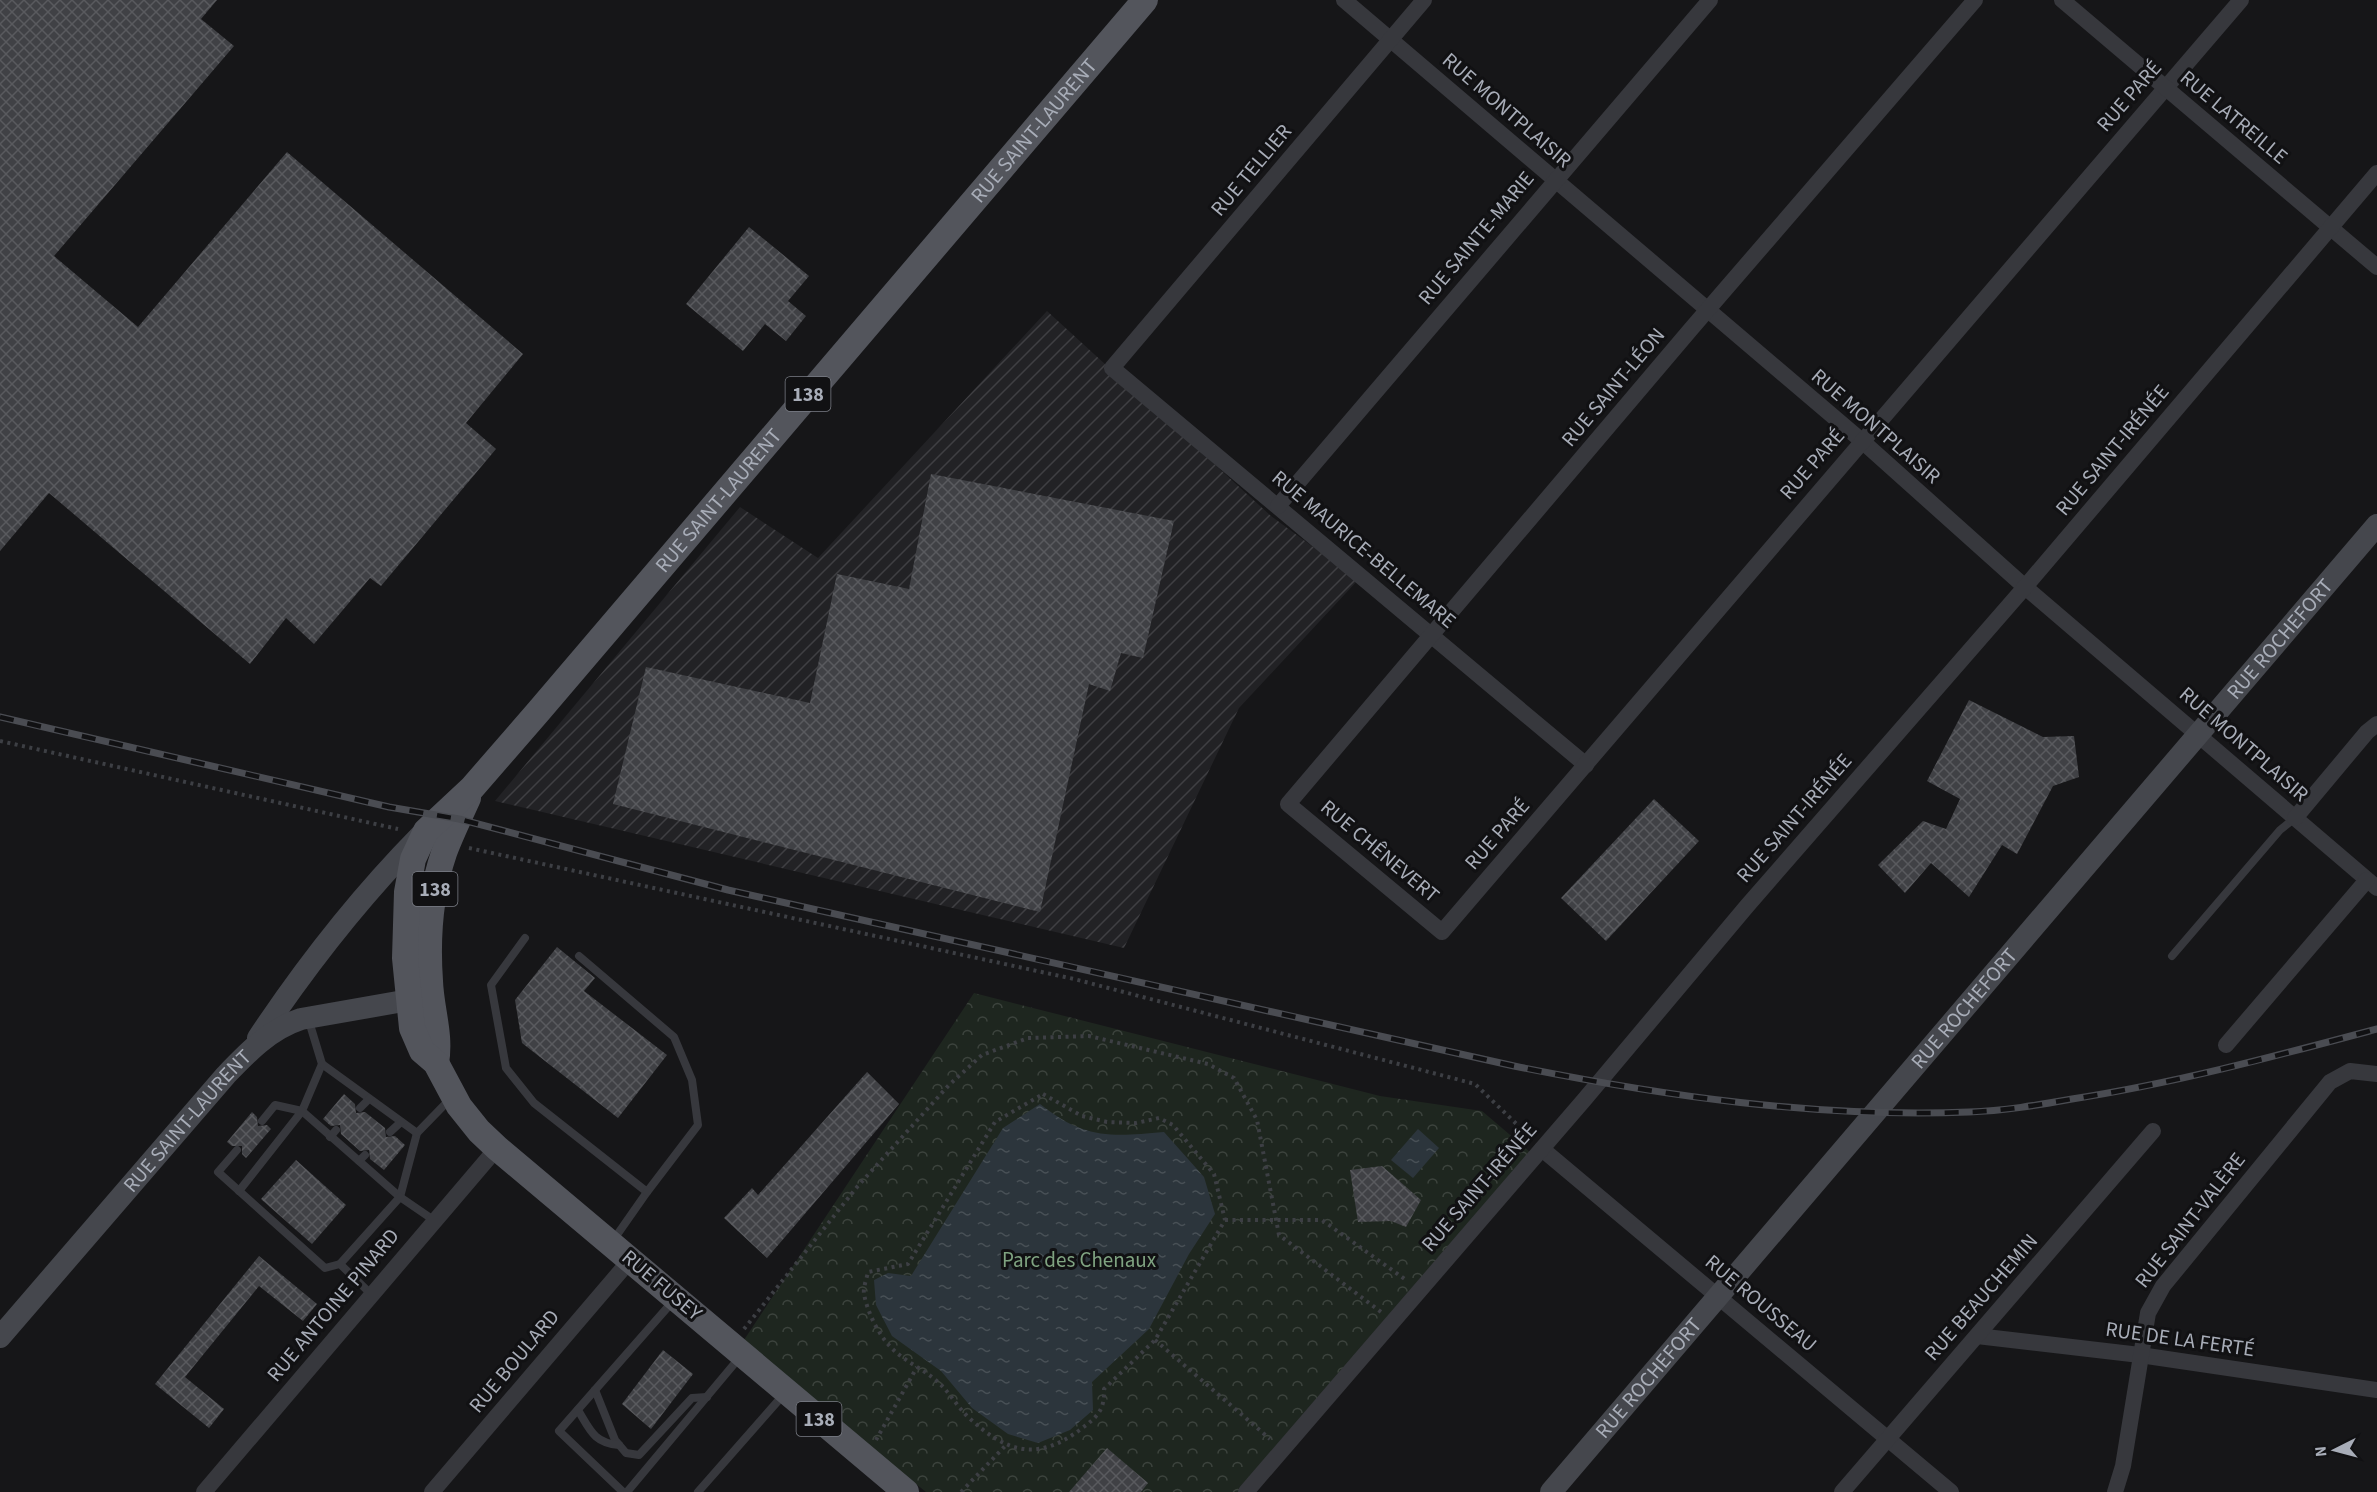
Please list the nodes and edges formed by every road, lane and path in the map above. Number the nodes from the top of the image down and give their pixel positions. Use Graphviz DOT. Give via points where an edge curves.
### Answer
graph roads {
  1 [pos="1145,0"];
  2 [pos="1344,0"];
  3 [pos="1424,0"];
  4 [pos="1710,0"];
  5 [pos="1975,0"];
  6 [pos="2062,0"];
  7 [pos="2241,0"];
  8 [pos="1391,39"];
  9 [pos="2166,89"];
  10 [pos="2377,173"];
  11 [pos="1555,181"];
  12 [pos="2331,228"];
  13 [pos="2377,267"];
  14 [pos="1706,312"];
  15 [pos="1112,368"];
  16 [pos="1862,441"];
  17 [pos="1278,506"];
  18 [pos="2377,525"];
  19 [pos="2025,587"];
  20 [pos="1431,636"];
  21 [pos="2377,724"];
  22 [pos="2199,735"];
  23 [pos="0,741"];
  24 [pos="1586,765"];
  25 [pos="471,788"];
  26 [pos="1288,804"];
  27 [pos="2295,818"];
  28 [pos="424,833"];
  29 [pos="448,843"];
  30 [pos="2372,884"];
  31 [pos="1442,932"];
  32 [pos="525,938"];
  33 [pos="579,956"];
  34 [pos="2172,956"];
  35 [pos="419,999"];
  36 [pos="308,1017"];
  37 [pos="2226,1045"];
  38 [pos="249,1052"];
  39 [pos="322,1064"];
  40 [pos="2377,1074"];
  41 [pos="452,1096"];
  42 [pos="369,1099"];
  43 [pos="360,1108"];
  44 [pos="302,1111"];
  45 [pos="262,1121"];
  46 [pos="401,1122"];
  47 [pos="2153,1131"];
  48 [pos="390,1132"];
  49 [pos="417,1133"];
  50 [pos="497,1148"];
  51 [pos="1542,1149"];
  52 [pos="237,1150"];
  53 [pos="239,1191"];
  54 [pos="646,1192"];
  55 [pos="400,1197"];
  56 [pos="1225,1220"];
  57 [pos="1275,1220"];
  58 [pos="435,1221"];
  59 [pos="611,1242"];
  60 [pos="631,1259"];
  61 [pos="340,1264"];
  62 [pos="1420,1290"];
  63 [pos="372,1295"];
  64 [pos="1718,1296"];
  65 [pos="676,1298"];
  66 [pos="1393,1321"];
  67 [pos="1977,1336"];
  68 [pos="0,1337"];
  69 [pos="1155,1340"];
  70 [pos="737,1350"];
  71 [pos="2140,1355"];
  72 [pos="917,1367"];
  73 [pos="2377,1389"];
  74 [pos="595,1390"];
  75 [pos="786,1391"];
  76 [pos="707,1396"];
  77 [pos="578,1410"];
  78 [pos="1888,1439"];
  79 [pos="1007,1444"];
  80 [pos="619,1445"];
  81 [pos="1282,1450"];
  82 [pos="866,1458"];
  83 [pos="204,1492"];
  84 [pos="432,1492"];
  85 [pos="625,1492"];
  86 [pos="698,1492"];
  87 [pos="906,1492"];
  88 [pos="961,1492"];
  89 [pos="1246,1492"];
  90 [pos="1551,1492"];
  91 [pos="1842,1492"];
  92 [pos="1951,1492"];
  93 [pos="2115,1492"];
  1 -- 25 [label="main road, RUE SAINT-LAURENT / 138"];
  2 -- 8 [label="street, RUE MONTPLAISIR"];
  3 -- 8 [label="street, RUE TELLIER"];
  4 -- 11 [label="street, RUE SAINTE-MARIE"];
  5 -- 14 [label="street, RUE SAINT-LÉON"];
  6 -- 9 [label="street, RUE LATREILLE"];
  7 -- 9 [label="street, RUE PARÉ"];
  8 -- 11 [label="street, RUE MONTPLAISIR"];
  8 -- 15 [label="street, RUE TELLIER"];
  9 -- 12 [label="street, RUE LATREILLE"];
  9 -- 16 [label="street, RUE PARÉ"];
  10 -- 12 [label="street, RUE SAINT-IRÉNÉE"];
  11 -- 14 [label="street, RUE MONTPLAISIR"];
  11 -- 17 [label="street, RUE SAINTE-MARIE"];
  12 -- 13 [label="street, RUE LATREILLE"];
  12 -- 19 [label="street, RUE SAINT-IRÉNÉE"];
  14 -- 16 [label="street, RUE MONTPLAISIR"];
  14 -- 20 [label="street, RUE SAINT-LÉON"];
  15 -- 17 [label="street, RUE MAURICE-BELLEMARE"];
  16 -- 19 [label="street, RUE MONTPLAISIR"];
  16 -- 24 [label="street, RUE PARÉ"];
  17 -- 20 [label="street, RUE MAURICE-BELLEMARE"];
  18 -- 22 [label="street, RUE ROCHEFORT"];
  19 -- 22 [label="street, RUE MONTPLAISIR"];
  19 -- 51 [label="street, RUE SAINT-IRÉNÉE"];
  20 -- 24 [label="street, RUE MAURICE-BELLEMARE"];
  20 -- 26 [label="street, RUE SAINT-LÉON"];
  21 -- 27 [label="street"];
  22 -- 27 [label="street, RUE MONTPLAISIR"];
  22 -- 64 [label="street, RUE ROCHEFORT"];
  23 -- 28 [label="path"];
  24 -- 31 [label="street, RUE PARÉ"];
  25 -- 28 [label="main road, RUE SAINT-LAURENT / 138"];
  25 -- 29 [label="main road, RUE FUSEY / 138"];
  26 -- 31 [label="street, RUE CHÊNEVERT"];
  27 -- 30 [label="street, RUE MONTPLAISIR"];
  27 -- 34 [label="lane" via="2280,830"];
  28 -- 35 [label="main road, RUE FUSEY / 138" via="413,859 407,892 405,938"];
  28 -- 38 [label="street" via="385,873 291,988"];
  29 -- 35 [label="main road, RUE FUSEY / 138" via="432,906 429,954"];
  29 -- 51 [label="path" via="1074,979 1475,1084"];
  30 -- 37 [label="street"];
  32 -- 54 [label="lane" via="491,985 506,1068 534,1103"];
  33 -- 54 [label="lane" via="674,1038 692,1080 698,1125"];
  35 -- 36 [label="street, RUE SAINT-LAURENT"];
  35 -- 41 [label="main road, RUE FUSEY / 138" via="439,1034 436,1063"];
  36 -- 38 [label="street, RUE SAINT-LAURENT" via="283,1026"];
  36 -- 39 [label="lane"];
  38 -- 68 [label="street, RUE SAINT-LAURENT"];
  39 -- 42 [label="lane"];
  39 -- 44 [label="lane"];
  40 -- 71 [label="street, RUE SAINT-VALÈRE" via="2342,1073 2324,1088 2163,1286 2148,1313"];
  41 -- 49 [label="lane"];
  41 -- 50 [label="main road, RUE FUSEY / 138" via="472,1124"];
  42 -- 43 [label="lane"];
  42 -- 46 [label="lane"];
  44 -- 45 [label="lane" via="275,1105"];
  44 -- 53 [label="lane"];
  44 -- 55 [label="lane" via="362,1158"];
  46 -- 48 [label="lane"];
  46 -- 49 [label="lane"];
  47 -- 67 [label="street, RUE BEAUCHEMIN"];
  49 -- 55 [label="lane"];
  50 -- 58 [label="street, RUE ANTOINE PINARD"];
  50 -- 59 [label="main road, RUE FUSEY / 138"];
  51 -- 62 [label="street, RUE SAINT-IRÉNÉE"];
  51 -- 64 [label="street, RUE ROUSSEAU"];
  52 -- 53 [label="lane" via="218,1172"];
  53 -- 61 [label="lane" via="325,1268"];
  54 -- 59 [label="lane"];
  55 -- 58 [label="lane"];
  55 -- 61 [label="lane"];
  56 -- 57 [label="path"];
  56 -- 69 [label="path"];
  56 -- 72 [label="path" via="1214,1174 1173,1125 1160,1118 1136,1123 1107,1122 1082,1116 1043,1094 995,1122 908,1264 868,1272 864,1292 876,1328 895,1352"];
  57 -- 62 [label="path" via="1322,1220"];
  57 -- 66 [label="path" via="1279,1235"];
  57 -- 70 [label="path" via="1257,1120 1234,1078 1208,1064 1089,1036 1028,1038 982,1055 949,1085 857,1187"];
  58 -- 63 [label="street, RUE ANTOINE PINARD"];
  59 -- 60 [label="main road, RUE FUSEY / 138"];
  60 -- 65 [label="main road, RUE FUSEY / 138"];
  60 -- 84 [label="street, RUE BOULARD"];
  61 -- 63 [label="lane"];
  62 -- 66 [label="street, RUE SAINT-IRÉNÉE"];
  63 -- 83 [label="street, RUE ANTOINE PINARD"];
  64 -- 78 [label="street, RUE ROUSSEAU"];
  64 -- 90 [label="street, RUE ROCHEFORT"];
  65 -- 70 [label="main road, RUE FUSEY / 138"];
  65 -- 74 [label="lane"];
  66 -- 81 [label="street, RUE SAINT-IRÉNÉE"];
  67 -- 71 [label="street, RUE DE LA FERTÉ"];
  67 -- 78 [label="street, RUE BEAUCHEMIN"];
  69 -- 79 [label="path" via="1104,1389 1105,1404 1097,1417 1064,1442 1041,1451"];
  69 -- 81 [label="path"];
  70 -- 75 [label="main road, RUE FUSEY / 138"];
  70 -- 76 [label="lane"];
  71 -- 73 [label="street, RUE DE LA FERTÉ"];
  71 -- 93 [label="street, RUE SAINT-VALÈRE" via="2123,1466"];
  72 -- 79 [label="path" via="938,1383 968,1417"];
  72 -- 82 [label="path"];
  74 -- 77 [label="lane"];
  74 -- 80 [label="lane"];
  75 -- 82 [label="main road, RUE FUSEY / 138"];
  75 -- 86 [label="lane"];
  76 -- 80 [label="lane" via="692,1398 639,1455 626,1454"];
  76 -- 85 [label="lane"];
  77 -- 80 [label="lane" via="598,1439"];
  77 -- 85 [label="lane" via="560,1431"];
  78 -- 91 [label="street, RUE BEAUCHEMIN"];
  78 -- 92 [label="street, RUE ROUSSEAU"];
  79 -- 88 [label="path"];
  81 -- 89 [label="street, RUE SAINT-IRÉNÉE"];
  82 -- 87 [label="main road, RUE FUSEY / 138"];
}
